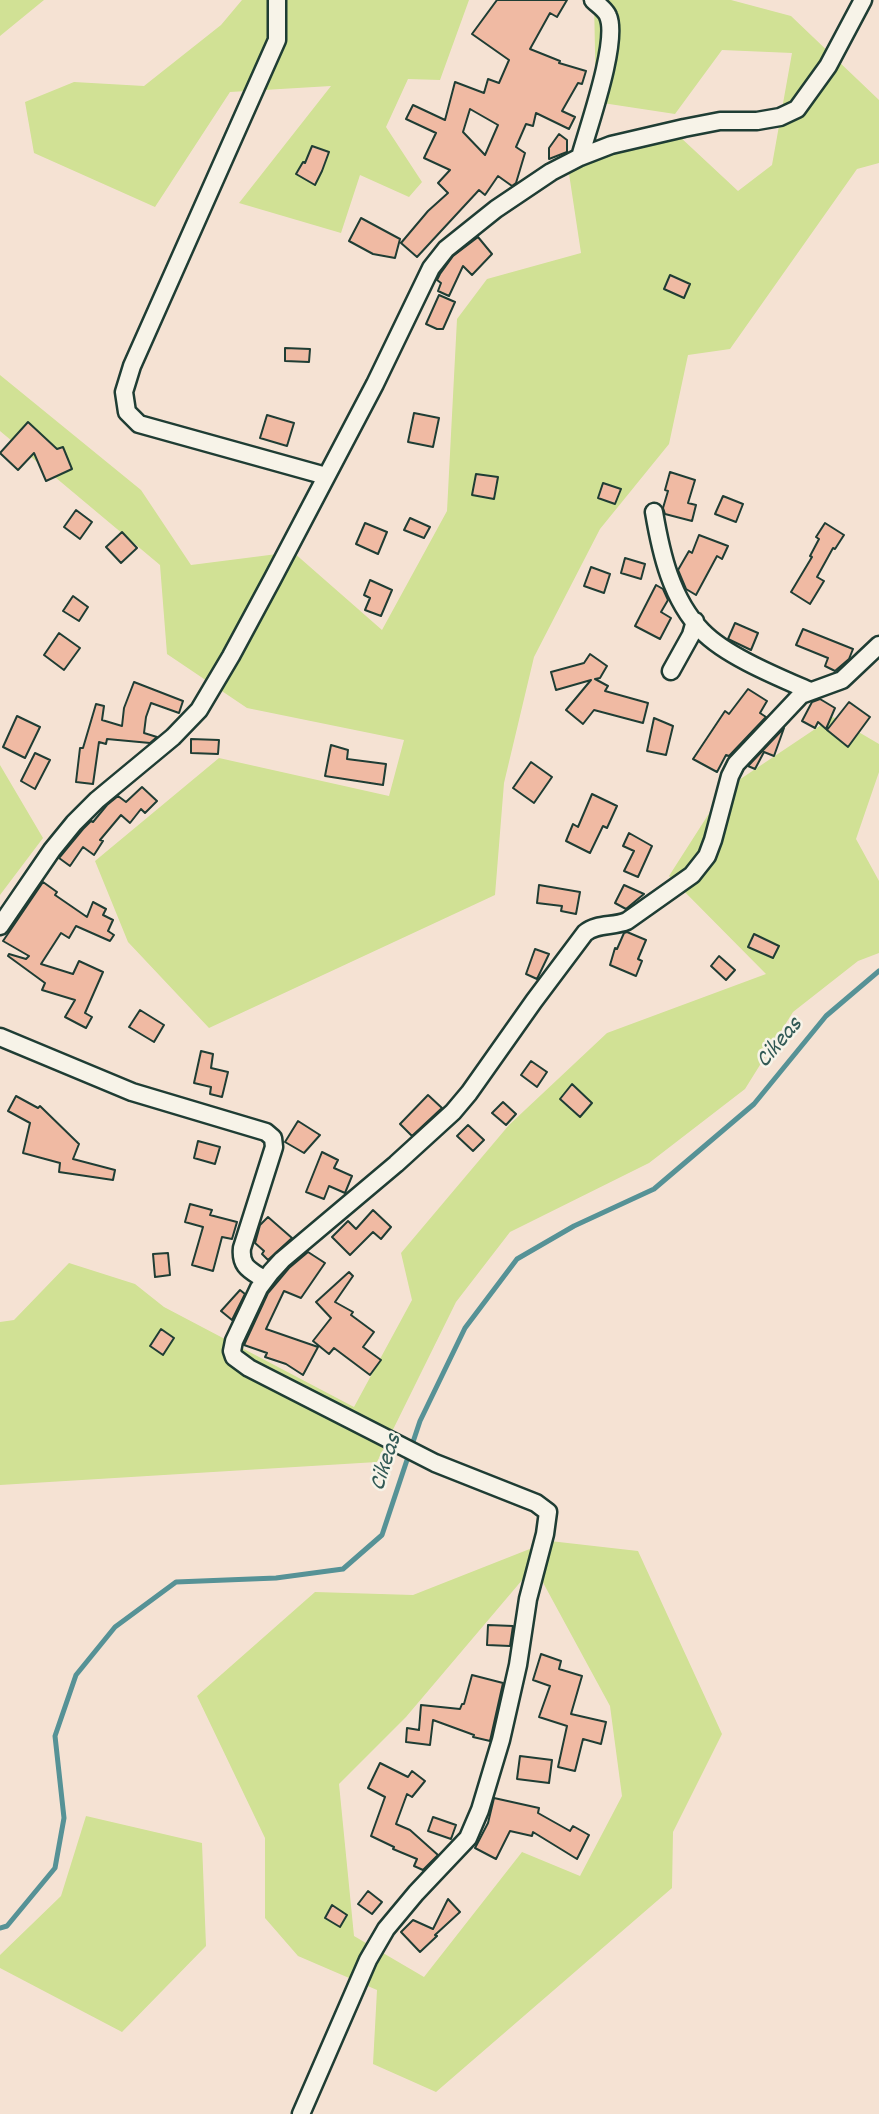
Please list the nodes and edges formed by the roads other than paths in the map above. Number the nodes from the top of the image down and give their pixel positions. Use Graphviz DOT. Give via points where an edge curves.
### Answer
graph roads {
  1 [pos="277,0"];
  2 [pos="593,0"];
  3 [pos="863,0"];
  4 [pos="580,157"];
  5 [pos="326,476"];
  6 [pos="654,512"];
  7 [pos="695,621"];
  8 [pos="879,645"];
  9 [pos="671,671"];
  10 [pos="810,691"];
  11 [pos="0,926"];
  12 [pos="0,1037"];
  13 [pos="265,1280"];
  14 [pos="301,2114"];
  1 -- 5 [label="street" via="277,40 131,366 124,392 127,412 139,424"];
  2 -- 4 [label="street" via="608,14 612,31"];
  3 -- 4 [label="street" via="828,66 797,109 757,121 720,121 672,130"];
  4 -- 5 [label="street" via="496,209 446,249 431,268"];
  5 -- 11 [label="street" via="199,710 74,823"];
  6 -- 7 [label="street" via="673,584"];
  7 -- 9 [label="street"];
  7 -- 10 [label="street" via="715,642"];
  8 -- 10 [label="street" via="842,680"];
  10 -- 13 [label="street" via="778,717 736,764 701,866 630,918 585,933 453,1112 282,1260"];
  12 -- 13 [label="street" via="132,1092 274,1138 241,1259"];
  13 -- 14 [label="street" via="234,1341 233,1357 435,1463 548,1512 501,1740 480,1810 468,1838 386,1929"];
}
